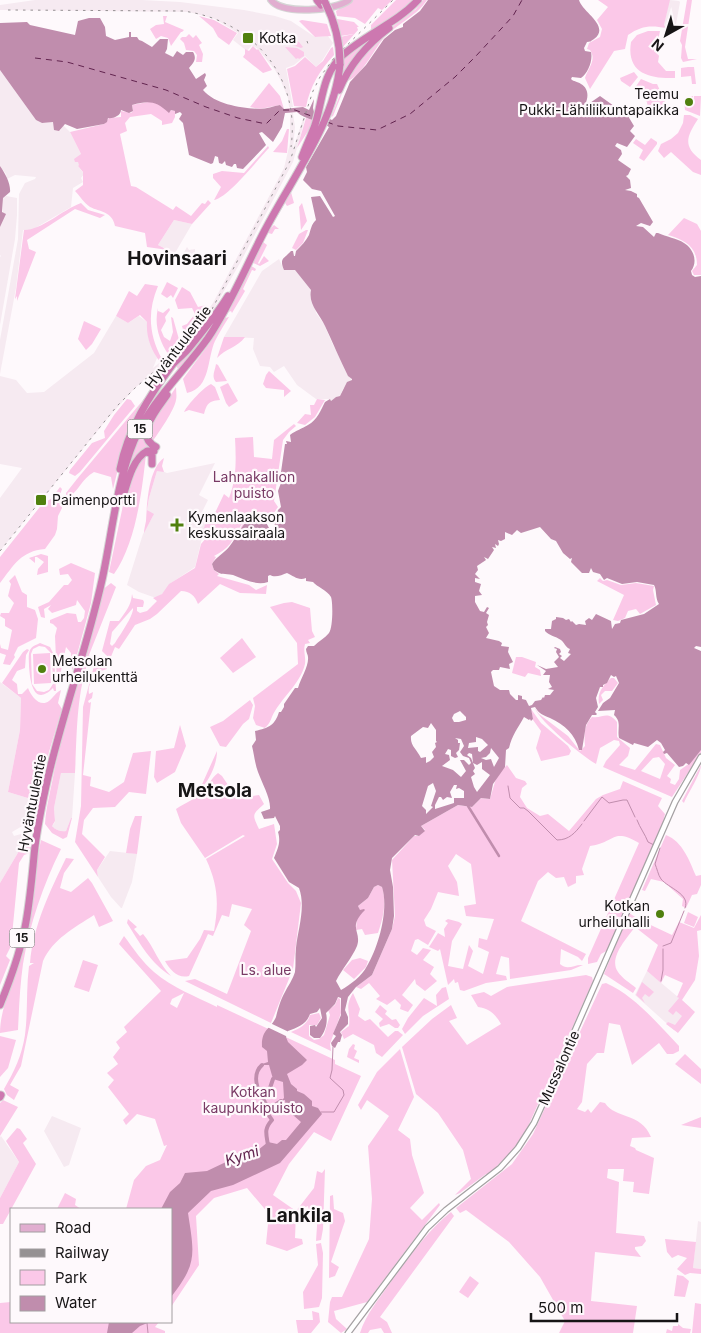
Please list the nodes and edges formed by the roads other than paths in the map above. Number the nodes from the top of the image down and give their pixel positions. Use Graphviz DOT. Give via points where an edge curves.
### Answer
graph roads {
  1 [pos="271,0"];
  2 [pos="276,0"];
  3 [pos="420,0"];
  4 [pos="346,1"];
  5 [pos="320,3"];
  6 [pos="323,113"];
  7 [pos="319,125"];
  8 [pos="212,331"];
  9 [pos="145,452"];
  10 [pos="152,464"];
  11 [pos="110,546"];
  12 [pos="87,639"];
  13 [pos="701,757"];
  14 [pos="0,1005"];
  15 [pos="348,1333"];
  1 -- 5 [label="main road" via="274,4 301,10"];
  2 -- 5 [label="main road" via="282,3"];
  3 -- 6 [label="highway" via="357,57 333,106"];
  3 -- 6 [label="highway" via="337,60 327,76"];
  4 -- 5 [label="main road" via="326,9"];
  5 -- 6 [label="highway, Hyväntuulentie / 15, bridge" via="333,32 338,64 332,93"];
  6 -- 7 [label="highway, Hyväntuulentie / 15"];
  7 -- 8 [label="highway, Hyväntuulentie / 15"];
  7 -- 12 [label="highway, Hyväntuulentie / 15" via="221,312 206,336 157,396 130,446 118,485"];
  8 -- 9 [label="highway" via="148,426 147,440 155,449"];
  8 -- 11 [label="highway, Hyväntuulentie / 15" via="159,398 138,434 124,474"];
  9 -- 10 [label="highway" via="152,454"];
  9 -- 11 [label="highway" via="128,480"];
  11 -- 12 [label="highway, Hyväntuulentie / 15"];
  12 -- 14 [label="highway, Hyväntuulentie / 15" via="58,743 21,944"];
  13 -- 15 [label="main road, Mussalontie" via="675,802 539,1113 523,1142 500,1168 427,1228"];
}
